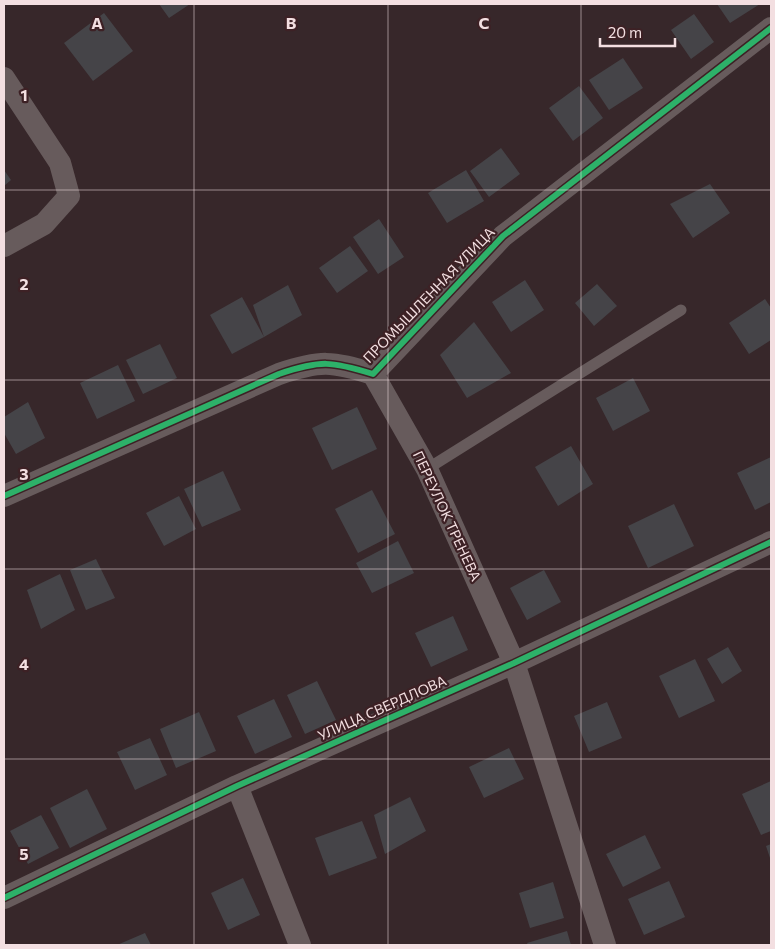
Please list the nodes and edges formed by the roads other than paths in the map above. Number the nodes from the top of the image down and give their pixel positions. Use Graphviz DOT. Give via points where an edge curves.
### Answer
graph roads {
  1 [pos="771,28"];
  2 [pos="4,78"];
  3 [pos="4,246"];
  4 [pos="681,310"];
  5 [pos="373,374"];
  6 [pos="427,469"];
  7 [pos="4,496"];
  8 [pos="771,542"];
  9 [pos="514,663"];
  10 [pos="237,786"];
  11 [pos="4,898"];
  12 [pos="300,945"];
  13 [pos="605,945"];
  1 -- 5 [label="street, ПРОМЫШЛЕННАЯ УЛИЦА" via="504,236"];
  2 -- 3 [label="street" via="60,163 69,196 44,224"];
  4 -- 6 [label="lane"];
  5 -- 6 [label="street, ПЕРЕУЛОК ТРЕНЕВА"];
  5 -- 7 [label="street, ПРОМЫШЛЕННАЯ УЛИЦА" via="337,363 309,364 278,374"];
  6 -- 9 [label="street, ПЕРЕУЛОК ТРЕНЕВА"];
  8 -- 9 [label="street, УЛИЦА СВЕРДЛОВА"];
  9 -- 10 [label="street, УЛИЦА СВЕРДЛОВА"];
  9 -- 13 [label="street, ПЕРЕУЛОК ТРЕНЕВА"];
  10 -- 11 [label="street, УЛИЦА СВЕРДЛОВА"];
  10 -- 12 [label="street"];
}
